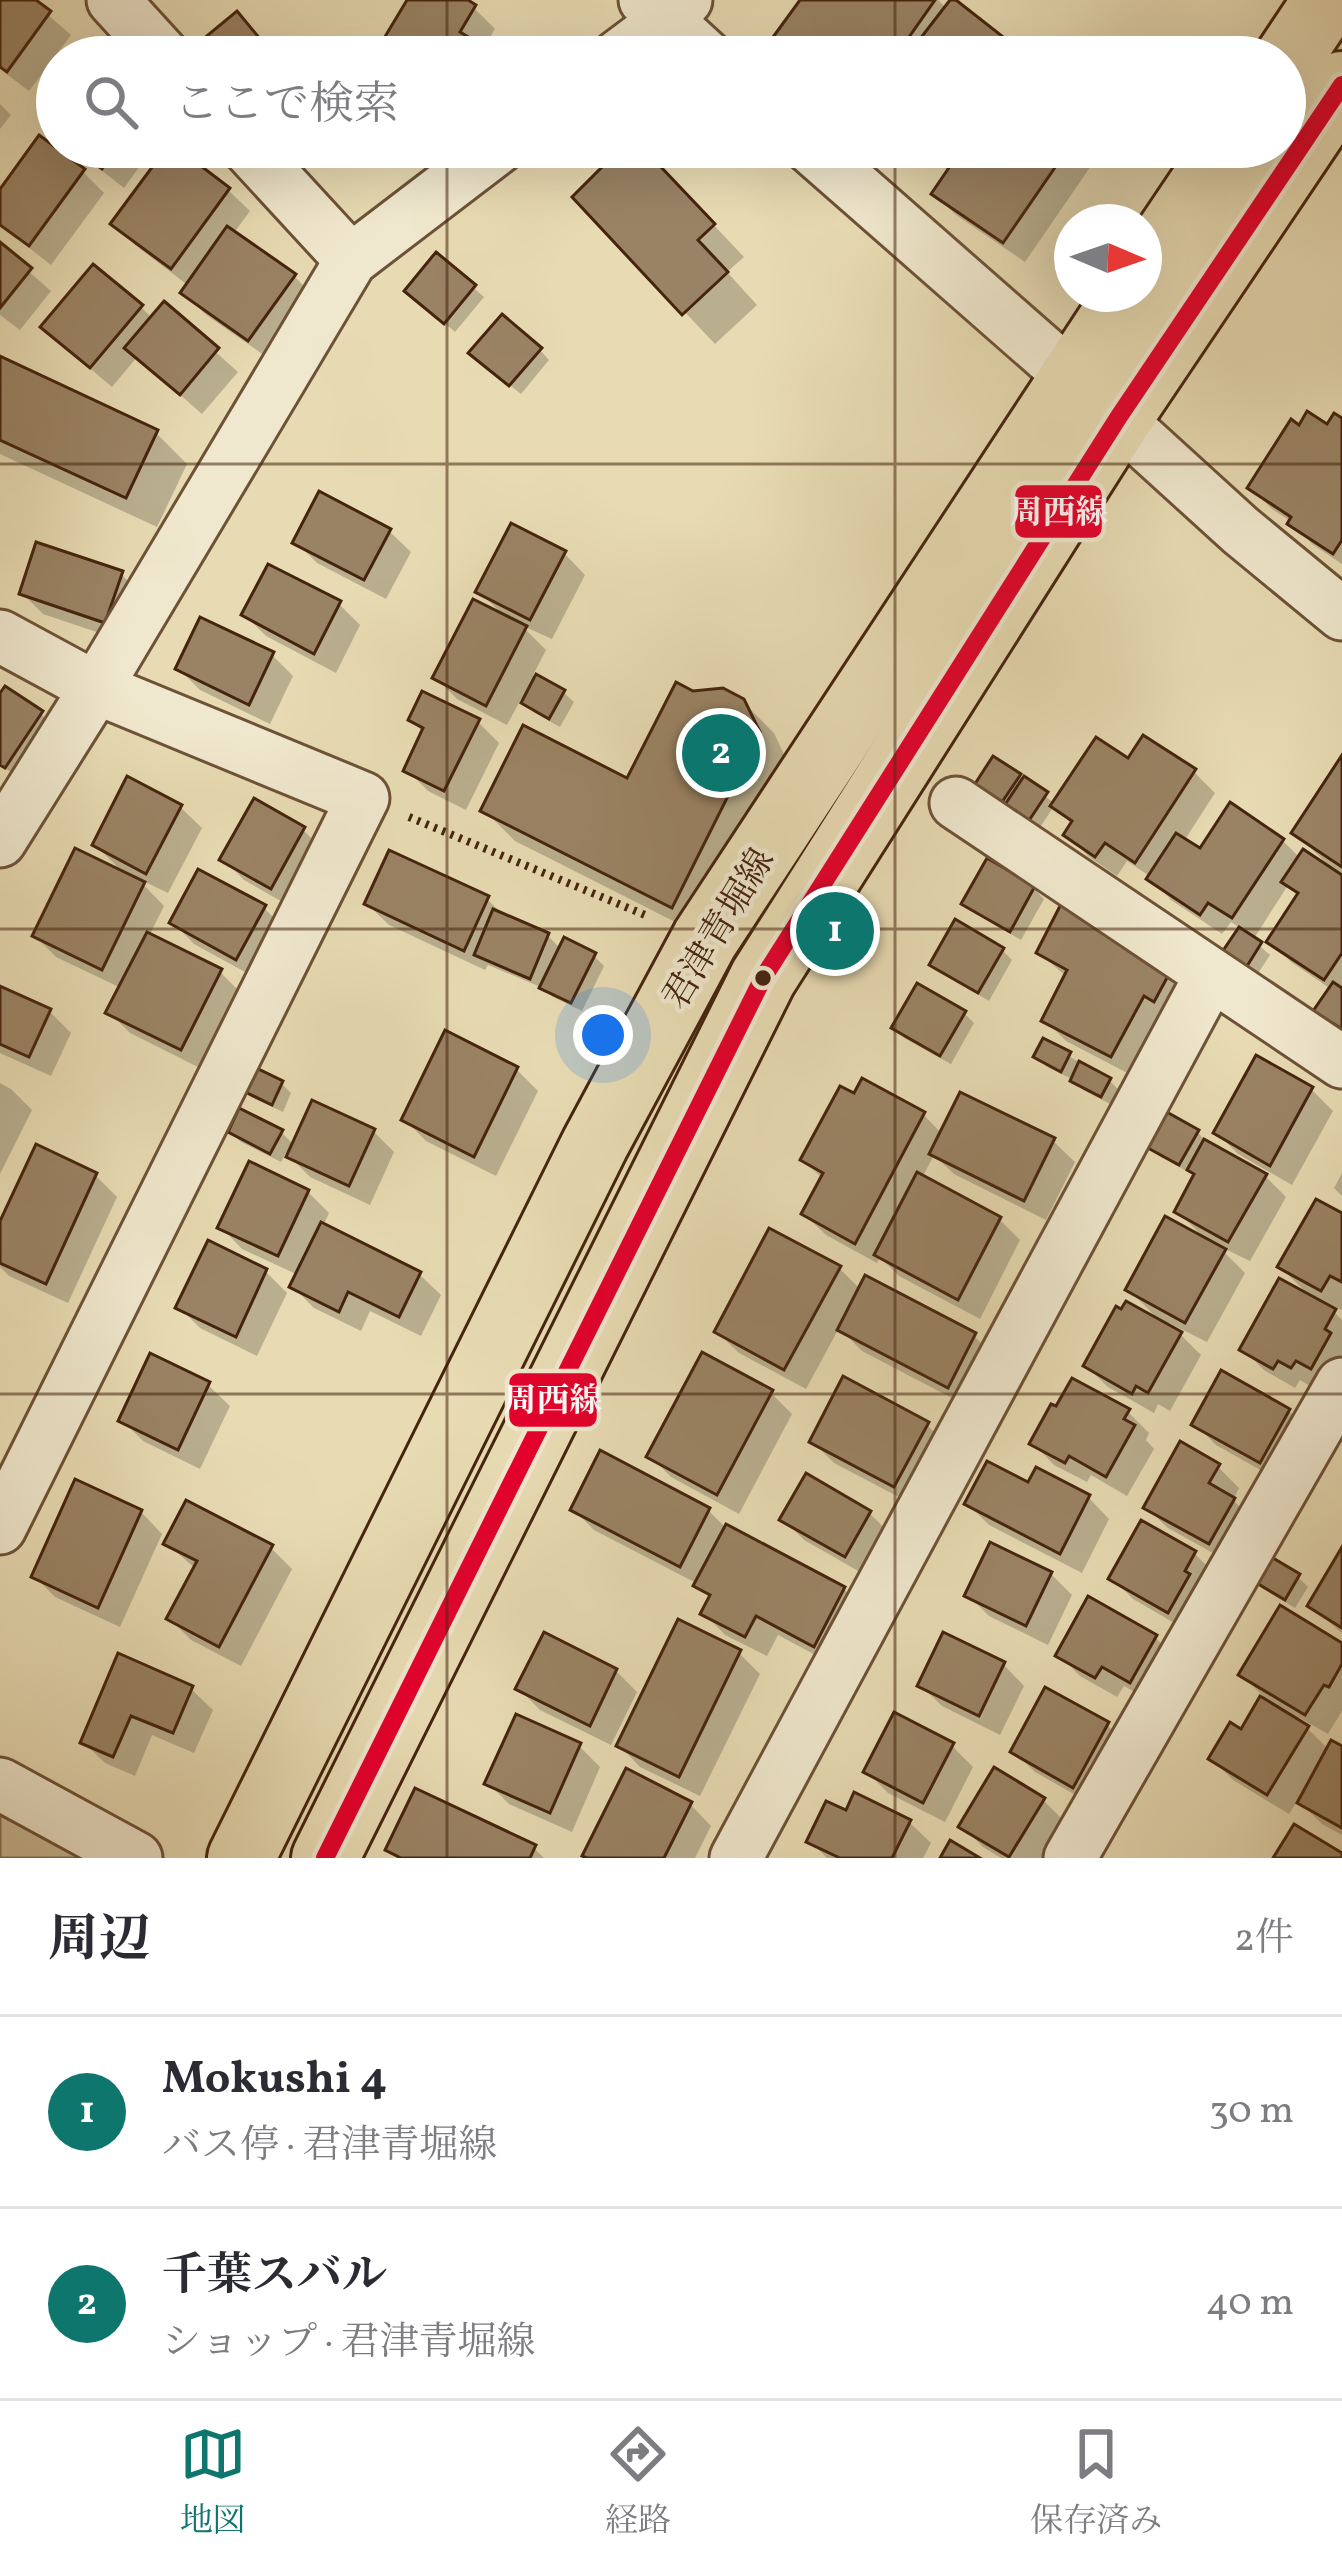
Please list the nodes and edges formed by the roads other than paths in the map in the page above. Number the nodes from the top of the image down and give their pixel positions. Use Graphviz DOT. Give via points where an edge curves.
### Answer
graph roads {
  1 [pos="113,0"];
  2 [pos="1328,0"];
  3 [pos="665,7"];
  4 [pos="146,36"];
  5 [pos="637,36"];
  6 [pos="689,36"];
  7 [pos="1303,36"];
  8 [pos="1342,85"];
  9 [pos="1306,131"];
  10 [pos="267,168"];
  11 [pos="471,168"];
  12 [pos="834,168"];
  13 [pos="1214,168"];
  14 [pos="1277,168"];
  15 [pos="1162,245"];
  16 [pos="351,260"];
  17 [pos="1124,312"];
  18 [pos="1095,398"];
  19 [pos="1342,614"];
  20 [pos="0,636"];
  21 [pos="96,688"];
  22 [pos="956,803"];
  23 [pos="0,841"];
  24 [pos="1211,975"];
  25 [pos="1342,1062"];
  26 [pos="1342,1384"];
  27 [pos="0,1528"];
  28 [pos="0,1784"];
  29 [pos="136,1858"];
  30 [pos="241,1858"];
  31 [pos="326,1858"];
  32 [pos="736,1858"];
  33 [pos="1070,1858"];
  1 -- 4 [label="street"];
  2 -- 7 [label="main road"];
  3 -- 5 [label="street"];
  3 -- 6 [label="street"];
  8 -- 9 [label="main road, 君津青堀線"];
  10 -- 16 [label="street"];
  11 -- 16 [label="street"];
  12 -- 18 [label="street"];
  13 -- 15 [label="main road"];
  14 -- 18 [label="main road, 君津青堀線"];
  16 -- 21 [label="street"];
  17 -- 18 [label="main road, 君津青堀線"];
  18 -- 19 [label="street"];
  18 -- 30 [label="main road, 君津青堀線" via="705,939"];
  18 -- 31 [label="main road, 君津青堀線" via="763,978"];
  20 -- 21 [label="street"];
  21 -- 23 [label="street"];
  21 -- 27 [label="street" via="363,798"];
  22 -- 24 [label="street"];
  24 -- 25 [label="street"];
  24 -- 32 [label="street"];
  26 -- 33 [label="street"];
  28 -- 29 [label="street"];
}
